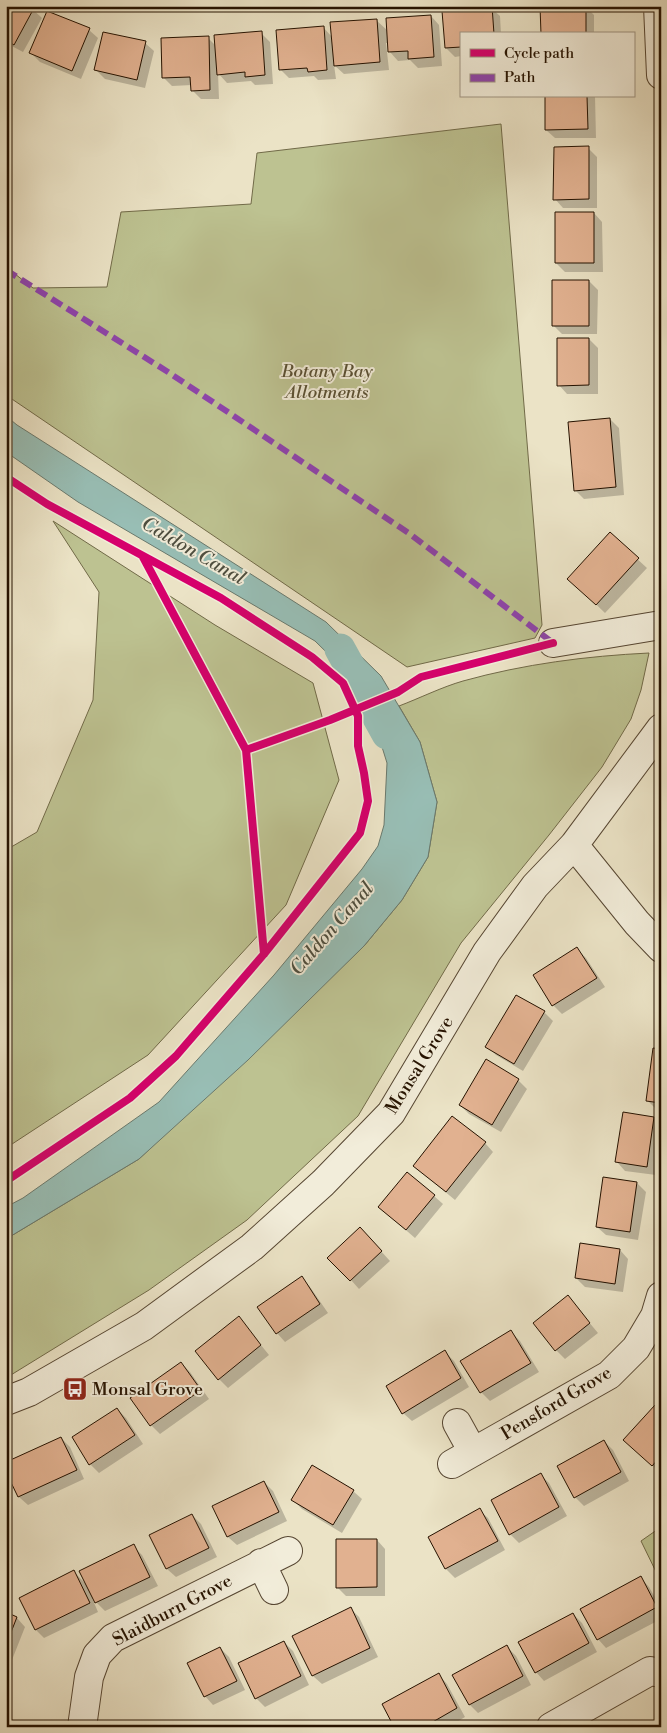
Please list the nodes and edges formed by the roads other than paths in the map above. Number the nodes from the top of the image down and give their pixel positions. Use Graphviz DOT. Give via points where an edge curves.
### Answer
graph roads {
  1 [pos="658,6"];
  2 [pos="661,75"];
  3 [pos="661,625"];
  4 [pos="554,643"];
  5 [pos="661,728"];
  6 [pos="574,844"];
  7 [pos="661,948"];
  8 [pos="661,1296"];
  9 [pos="6,1401"];
  10 [pos="457,1423"];
  11 [pos="288,1551"];
  12 [pos="261,1563"];
  13 [pos="274,1590"];
  14 [pos="661,1673"];
  15 [pos="82,1727"];
  16 [pos="551,1727"];
  1 -- 2 [label="street"];
  3 -- 4 [label="street"];
  5 -- 6 [label="street, Monsal Grove"];
  6 -- 7 [label="street"];
  6 -- 9 [label="street, Monsal Grove" via="535,886 487,952 391,1113 323,1183 252,1247 144,1326 29,1392"];
  8 -- 10 [label="street, Pensford Grove" via="655,1316 636,1348 609,1375 462,1458"];
  11 -- 12 [label="street, Slaidburn Grove"];
  12 -- 13 [label="street"];
  12 -- 15 [label="street, Slaidburn Grove" via="113,1638 97,1655 89,1677"];
  14 -- 16 [label="street" via="650,1671"];
}
